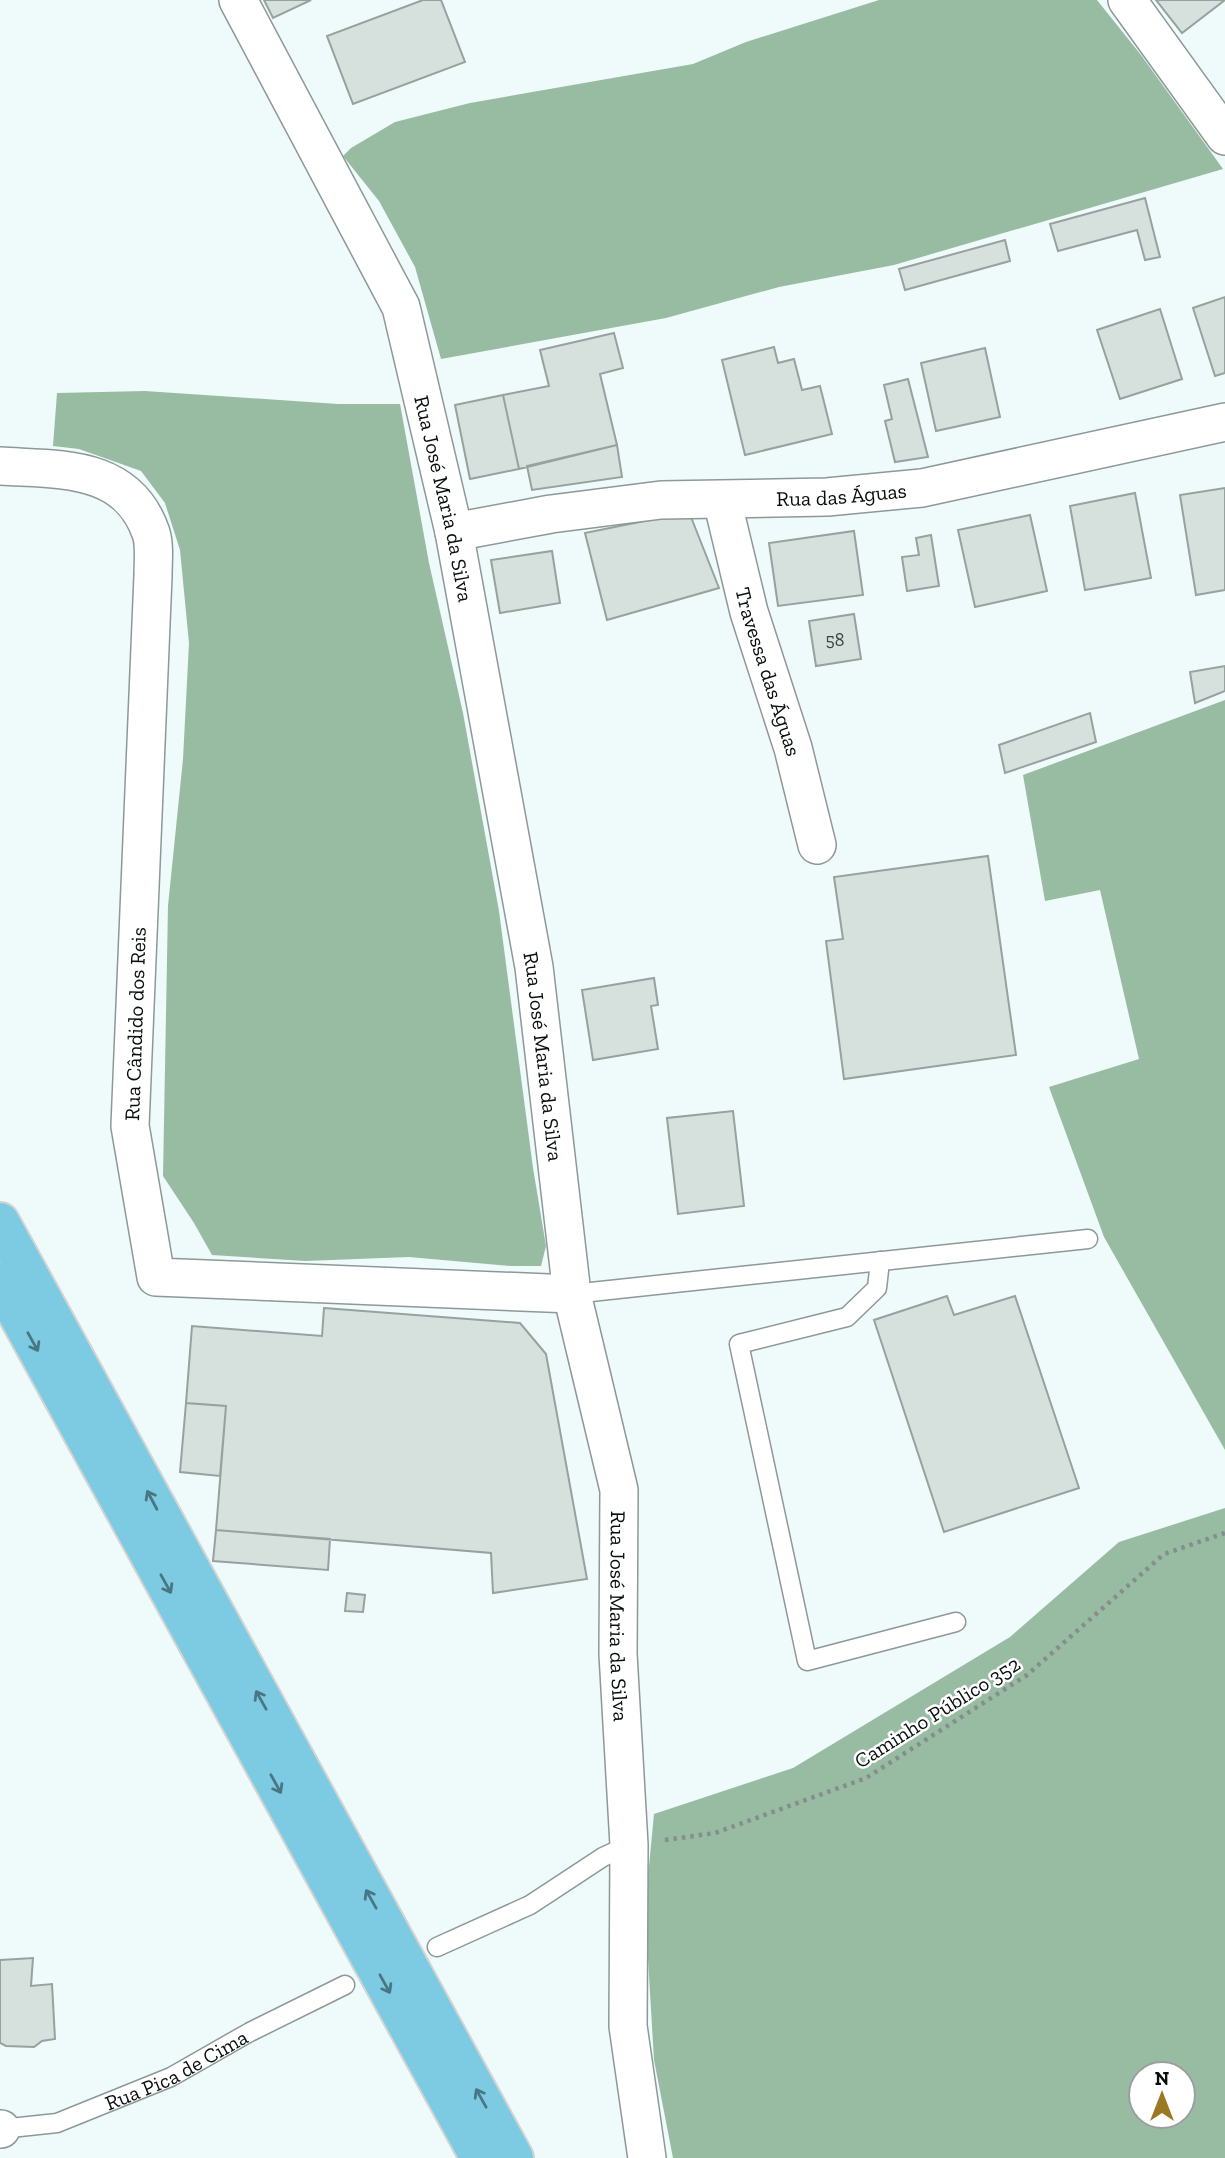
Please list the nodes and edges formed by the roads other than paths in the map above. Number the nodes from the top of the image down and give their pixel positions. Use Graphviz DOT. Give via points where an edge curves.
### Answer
graph roads {
  1 [pos="238,0"];
  2 [pos="1127,0"];
  3 [pos="1225,135"];
  4 [pos="1225,422"];
  5 [pos="0,467"];
  6 [pos="722,500"];
  7 [pos="454,532"];
  8 [pos="817,845"];
  9 [pos="0,1222"];
  10 [pos="1088,1239"];
  11 [pos="880,1261"];
  12 [pos="0,1283"];
  13 [pos="572,1294"];
  14 [pos="956,1622"];
  15 [pos="629,1845"];
  16 [pos="437,1947"];
  17 [pos="345,1985"];
  18 [pos="0,2129"];
  19 [pos="480,2158"];
  20 [pos="514,2158"];
  21 [pos="648,2158"];
  1 -- 7 [label="street, Rua José Maria da Silva" via="401,307"];
  2 -- 3 [label="street"];
  4 -- 6 [label="street, Rua das Águas" via="922,488"];
  5 -- 13 [label="street, Rua Cândido dos Reis" via="77,471 112,482 138,504 152,535 130,1126 156,1277"];
  6 -- 7 [label="street, Rua das Águas" via="661,500"];
  6 -- 8 [label="street, Travessa das Águas" via="748,612 793,748"];
  7 -- 13 [label="street, Rua José Maria da Silva" via="534,967"];
  20 -- 9 [label="highway, one-way"];
  10 -- 11 [label="lane"];
  11 -- 13 [label="lane"];
  11 -- 14 [label="lane" via="877,1288 847,1317 739,1344 807,1661"];
  12 -- 19 [label="highway, one-way"];
  13 -- 15 [label="street, Rua José Maria da Silva" via="620,1490 618,1654"];
  15 -- 16 [label="lane" via="530,1905"];
  15 -- 21 [label="street, Rua José Maria da Silva" via="628,2026"];
  17 -- 18 [label="lane, Rua Pica de Cima" via="171,2077 57,2123"];
}
